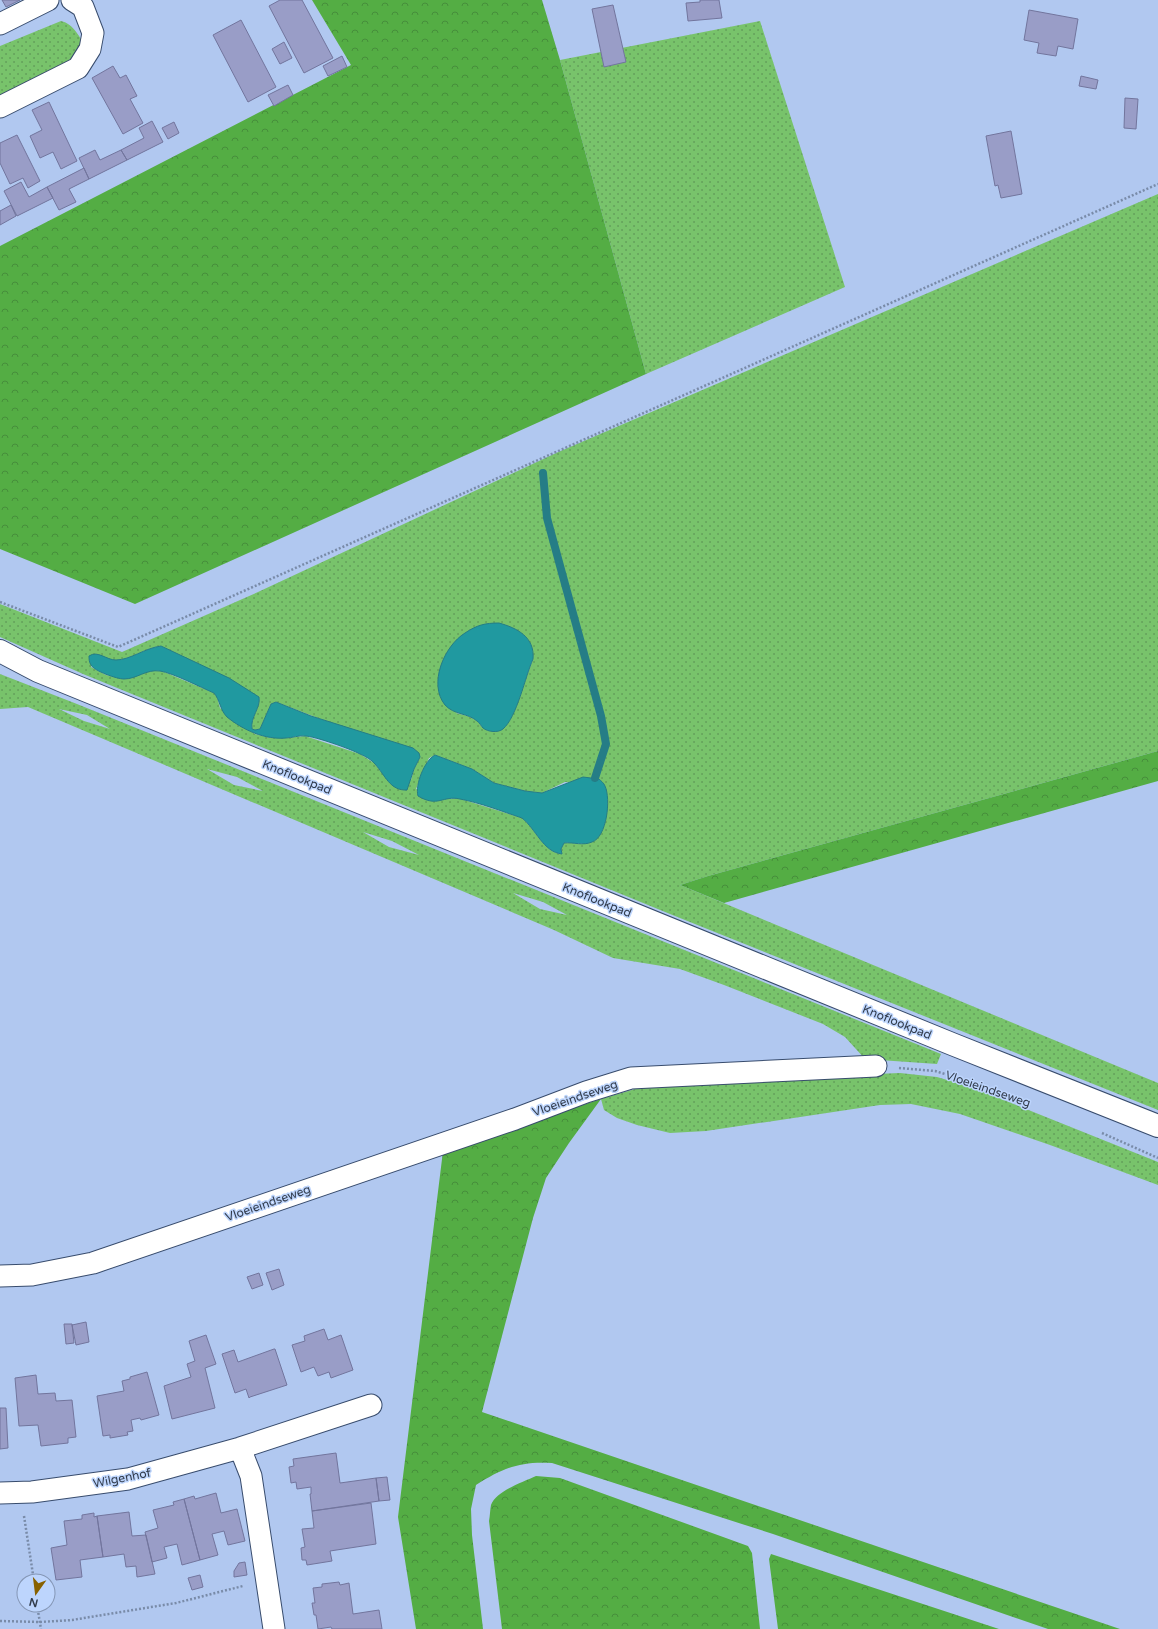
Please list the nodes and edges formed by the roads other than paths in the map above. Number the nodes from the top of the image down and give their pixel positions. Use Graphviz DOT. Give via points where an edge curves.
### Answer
graph roads {
  1 [pos="48,0"];
  2 [pos="72,0"];
  3 [pos="0,24"];
  4 [pos="0,107"];
  5 [pos="0,651"];
  6 [pos="0,660"];
  7 [pos="38,671"];
  8 [pos="876,1066"];
  9 [pos="1158,1126"];
  10 [pos="0,1276"];
  11 [pos="371,1405"];
  12 [pos="240,1448"];
  13 [pos="0,1493"];
  14 [pos="274,1629"];
  1 -- 3 [label="street"];
  2 -- 4 [label="street" via="83,8 93,33 90,49 78,68"];
  5 -- 7 [label="main road, Knoflookpad"];
  6 -- 7 [label="main road, Knoflookpad"];
  7 -- 9 [label="main road, Knoflookpad"];
  8 -- 10 [label="street, Vloeieindseweg" via="631,1078 93,1263 32,1275"];
  11 -- 12 [label="street, Wilgenhof"];
  12 -- 13 [label="street, Wilgenhof" via="128,1479 21,1493"];
  12 -- 14 [label="street" via="251,1476"];
}
